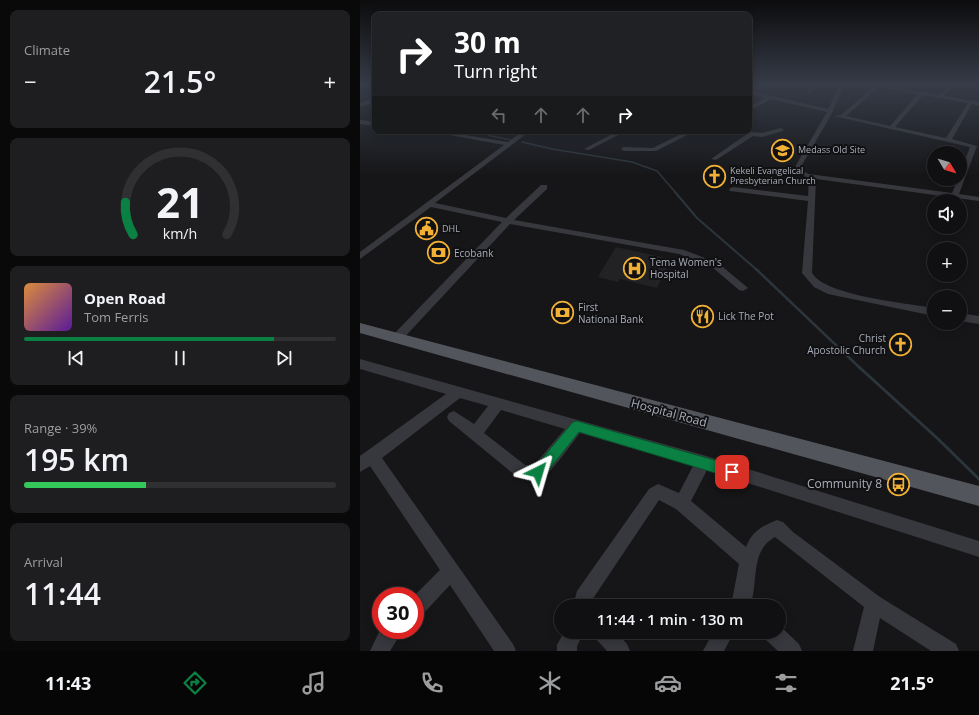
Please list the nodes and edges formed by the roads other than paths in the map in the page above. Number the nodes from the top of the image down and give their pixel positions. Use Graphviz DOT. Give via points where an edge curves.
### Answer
graph roads {
  1 [pos="828,115"];
  2 [pos="837,115"];
  3 [pos="903,115"];
  4 [pos="962,115"];
  5 [pos="842,117"];
  6 [pos="360,122"];
  7 [pos="372,124"];
  8 [pos="892,127"];
  9 [pos="781,130"];
  10 [pos="449,134"];
  11 [pos="523,134"];
  12 [pos="617,134"];
  13 [pos="686,134"];
  14 [pos="752,134"];
  15 [pos="948,140"];
  16 [pos="508,144"];
  17 [pos="977,146"];
  18 [pos="587,148"];
  19 [pos="624,149"];
  20 [pos="714,159"];
  21 [pos="813,176"];
  22 [pos="544,188"];
  23 [pos="733,189"];
  24 [pos="948,194"];
  25 [pos="955,194"];
  26 [pos="967,197"];
  27 [pos="811,199"];
  28 [pos="979,199"];
  29 [pos="428,204"];
  30 [pos="508,221"];
  31 [pos="360,256"];
  32 [pos="743,288"];
  33 [pos="927,311"];
  34 [pos="967,318"];
  35 [pos="979,320"];
  36 [pos="360,328"];
  37 [pos="396,339"];
  38 [pos="360,364"];
  39 [pos="459,392"];
  40 [pos="498,404"];
  41 [pos="454,417"];
  42 [pos="577,426"];
  43 [pos="475,434"];
  44 [pos="366,460"];
  45 [pos="703,462"];
  46 [pos="979,496"];
  47 [pos="682,503"];
  48 [pos="979,549"];
  49 [pos="748,560"];
  50 [pos="451,571"];
  51 [pos="424,599"];
  52 [pos="583,599"];
  53 [pos="744,599"];
  54 [pos="874,603"];
  55 [pos="386,639"];
  56 [pos="570,639"];
  57 [pos="609,639"];
  58 [pos="720,639"];
  59 [pos="779,639"];
  60 [pos="380,651"];
  61 [pos="506,651"];
  62 [pos="567,651"];
  63 [pos="620,651"];
  64 [pos="713,651"];
  65 [pos="792,651"];
  66 [pos="863,651"];
  67 [pos="949,651"];
  1 -- 21 [label="street" via="798,169 800,173"];
  2 -- 5 [label="street"];
  3 -- 8 [label="street"];
  4 -- 15 [label="street"];
  5 -- 8 [label="street"];
  6 -- 7 [label="street"];
  8 -- 15 [label="street"];
  9 -- 14 [label="street" via="762,135"];
  10 -- 16 [label="street"];
  11 -- 16 [label="street"];
  12 -- 18 [label="street"];
  13 -- 19 [label="street" via="654,150"];
  14 -- 20 [label="street"];
  15 -- 17 [label="street"];
  16 -- 29 [label="street"];
  17 -- 25 [label="street"];
  21 -- 24 [label="street"];
  21 -- 27 [label="street"];
  22 -- 30 [label="street"];
  23 -- 27 [label="street"];
  26 -- 28 [label="street"];
  27 -- 33 [label="street" via="807,273 811,281 843,295"];
  29 -- 30 [label="street"];
  29 -- 31 [label="street"];
  30 -- 32 [label="street" via="681,252 715,265"];
  30 -- 37 [label="street"];
  34 -- 35 [label="street"];
  36 -- 37 [label="main road, Hospital Road"];
  37 -- 46 [label="main road, Hospital Road"];
  38 -- 39 [label="street"];
  39 -- 40 [label="street"];
  39 -- 44 [label="street"];
  40 -- 42 [label="street"];
  40 -- 43 [label="street"];
  41 -- 43 [label="street"];
  42 -- 43 [label="street" via="538,472 528,473 521,471"];
  42 -- 45 [label="street"];
  44 -- 50 [label="street"];
  45 -- 47 [label="street"];
  45 -- 48 [label="street"];
  47 -- 49 [label="street"];
  47 -- 52 [label="street" via="662,492 654,494"];
  49 -- 53 [label="street"];
  49 -- 54 [label="street" via="761,537 768,530 777,528"];
  50 -- 51 [label="street"];
  50 -- 61 [label="street"];
  54 -- 66 [label="street"];
  54 -- 67 [label="street"];
  55 -- 60 [label="street"];
  56 -- 62 [label="street"];
  57 -- 63 [label="street"];
  58 -- 64 [label="street"];
  59 -- 65 [label="street"];
}
